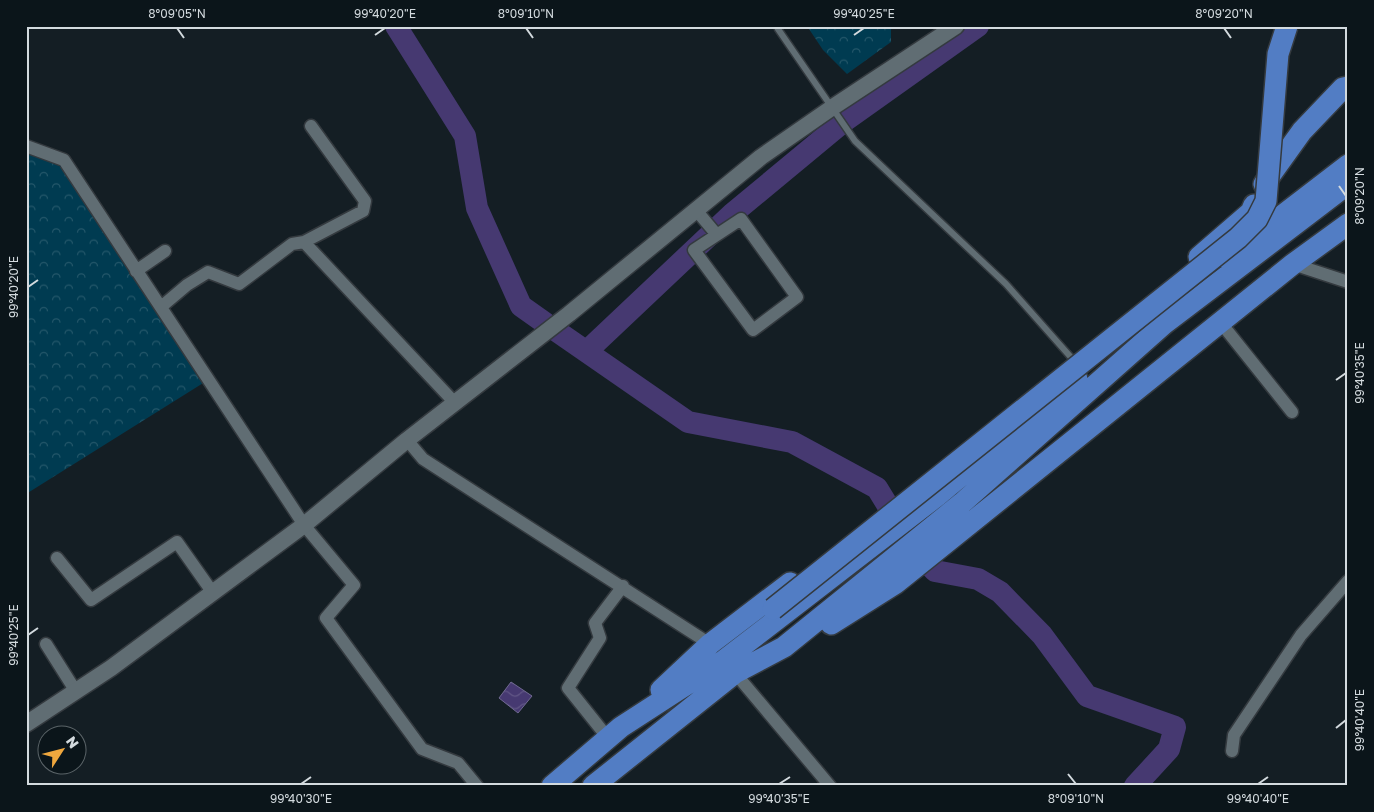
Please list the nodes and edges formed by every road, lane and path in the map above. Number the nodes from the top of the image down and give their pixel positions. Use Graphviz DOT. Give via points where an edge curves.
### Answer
graph roads {
  1 [pos="956,26"];
  2 [pos="1276,26"];
  3 [pos="1287,26"];
  4 [pos="778,29"];
  5 [pos="1348,87"];
  6 [pos="832,107"];
  7 [pos="311,126"];
  8 [pos="26,146"];
  9 [pos="1348,165"];
  10 [pos="1348,184"];
  11 [pos="1258,193"];
  12 [pos="1348,196"];
  13 [pos="696,210"];
  14 [pos="1348,224"];
  15 [pos="713,230"];
  16 [pos="304,242"];
  17 [pos="165,251"];
  18 [pos="1293,264"];
  19 [pos="136,271"];
  20 [pos="1348,282"];
  21 [pos="161,307"];
  22 [pos="1160,319"];
  23 [pos="1221,323"];
  24 [pos="1076,363"];
  25 [pos="455,403"];
  26 [pos="1292,412"];
  27 [pos="407,440"];
  28 [pos="304,525"];
  29 [pos="57,558"];
  30 [pos="1348,581"];
  31 [pos="623,586"];
  32 [pos="213,592"];
  33 [pos="46,644"];
  34 [pos="710,644"];
  35 [pos="788,644"];
  36 [pos="735,673"];
  37 [pos="75,690"];
  38 [pos="26,724"];
  39 [pos="615,733"];
  40 [pos="1232,751"];
  41 [pos="477,786"];
  42 [pos="552,786"];
  43 [pos="593,786"];
  44 [pos="830,786"];
  1 -- 6 [label="street"];
  2 -- 11 [label="highway"];
  3 -- 39 [label="highway, bridge" via="1278,54 1266,201 1257,218 1238,238"];
  4 -- 6 [label="lane"];
  5 -- 11 [label="highway" via="1343,88 1302,131"];
  6 -- 13 [label="street" via="761,157"];
  6 -- 24 [label="lane" via="855,141 1006,284"];
  7 -- 16 [label="street" via="365,201 363,211"];
  8 -- 19 [label="street" via="64,160"];
  9 -- 22 [label="highway"];
  10 -- 22 [label="highway"];
  11 -- 24 [label="highway" via="1251,212"];
  12 -- 35 [label="highway" via="1171,334 889,577"];
  13 -- 15 [label="street"];
  13 -- 25 [label="street"];
  14 -- 18 [label="highway"];
  15 -- 15 [label="street" via="741,219 796,297 753,330 694,250"];
  16 -- 21 [label="street" via="292,244 238,284 208,272 187,284"];
  16 -- 25 [label="street"];
  17 -- 19 [label="street"];
  18 -- 20 [label="street"];
  18 -- 23 [label="highway"];
  19 -- 21 [label="street"];
  21 -- 28 [label="street"];
  22 -- 35 [label="highway" via="962,503"];
  22 -- 39 [label="highway" via="723,661"];
  23 -- 26 [label="street"];
  23 -- 35 [label="highway" via="896,583 804,641"];
  24 -- 34 [label="highway"];
  25 -- 27 [label="street"];
  27 -- 28 [label="street"];
  27 -- 31 [label="street" via="423,459"];
  28 -- 32 [label="street"];
  28 -- 41 [label="street" via="354,585 326,618 422,749 458,763"];
  29 -- 32 [label="street" via="91,600 177,542"];
  30 -- 40 [label="street" via="1301,635 1234,735"];
  31 -- 34 [label="street"];
  31 -- 39 [label="street" via="595,623 600,638 568,688"];
  32 -- 37 [label="street" via="111,668"];
  33 -- 37 [label="street"];
  34 -- 39 [label="highway"];
  35 -- 36 [label="highway"];
  36 -- 43 [label="highway"];
  36 -- 44 [label="street"];
  37 -- 38 [label="street"];
  39 -- 42 [label="highway"];
}
